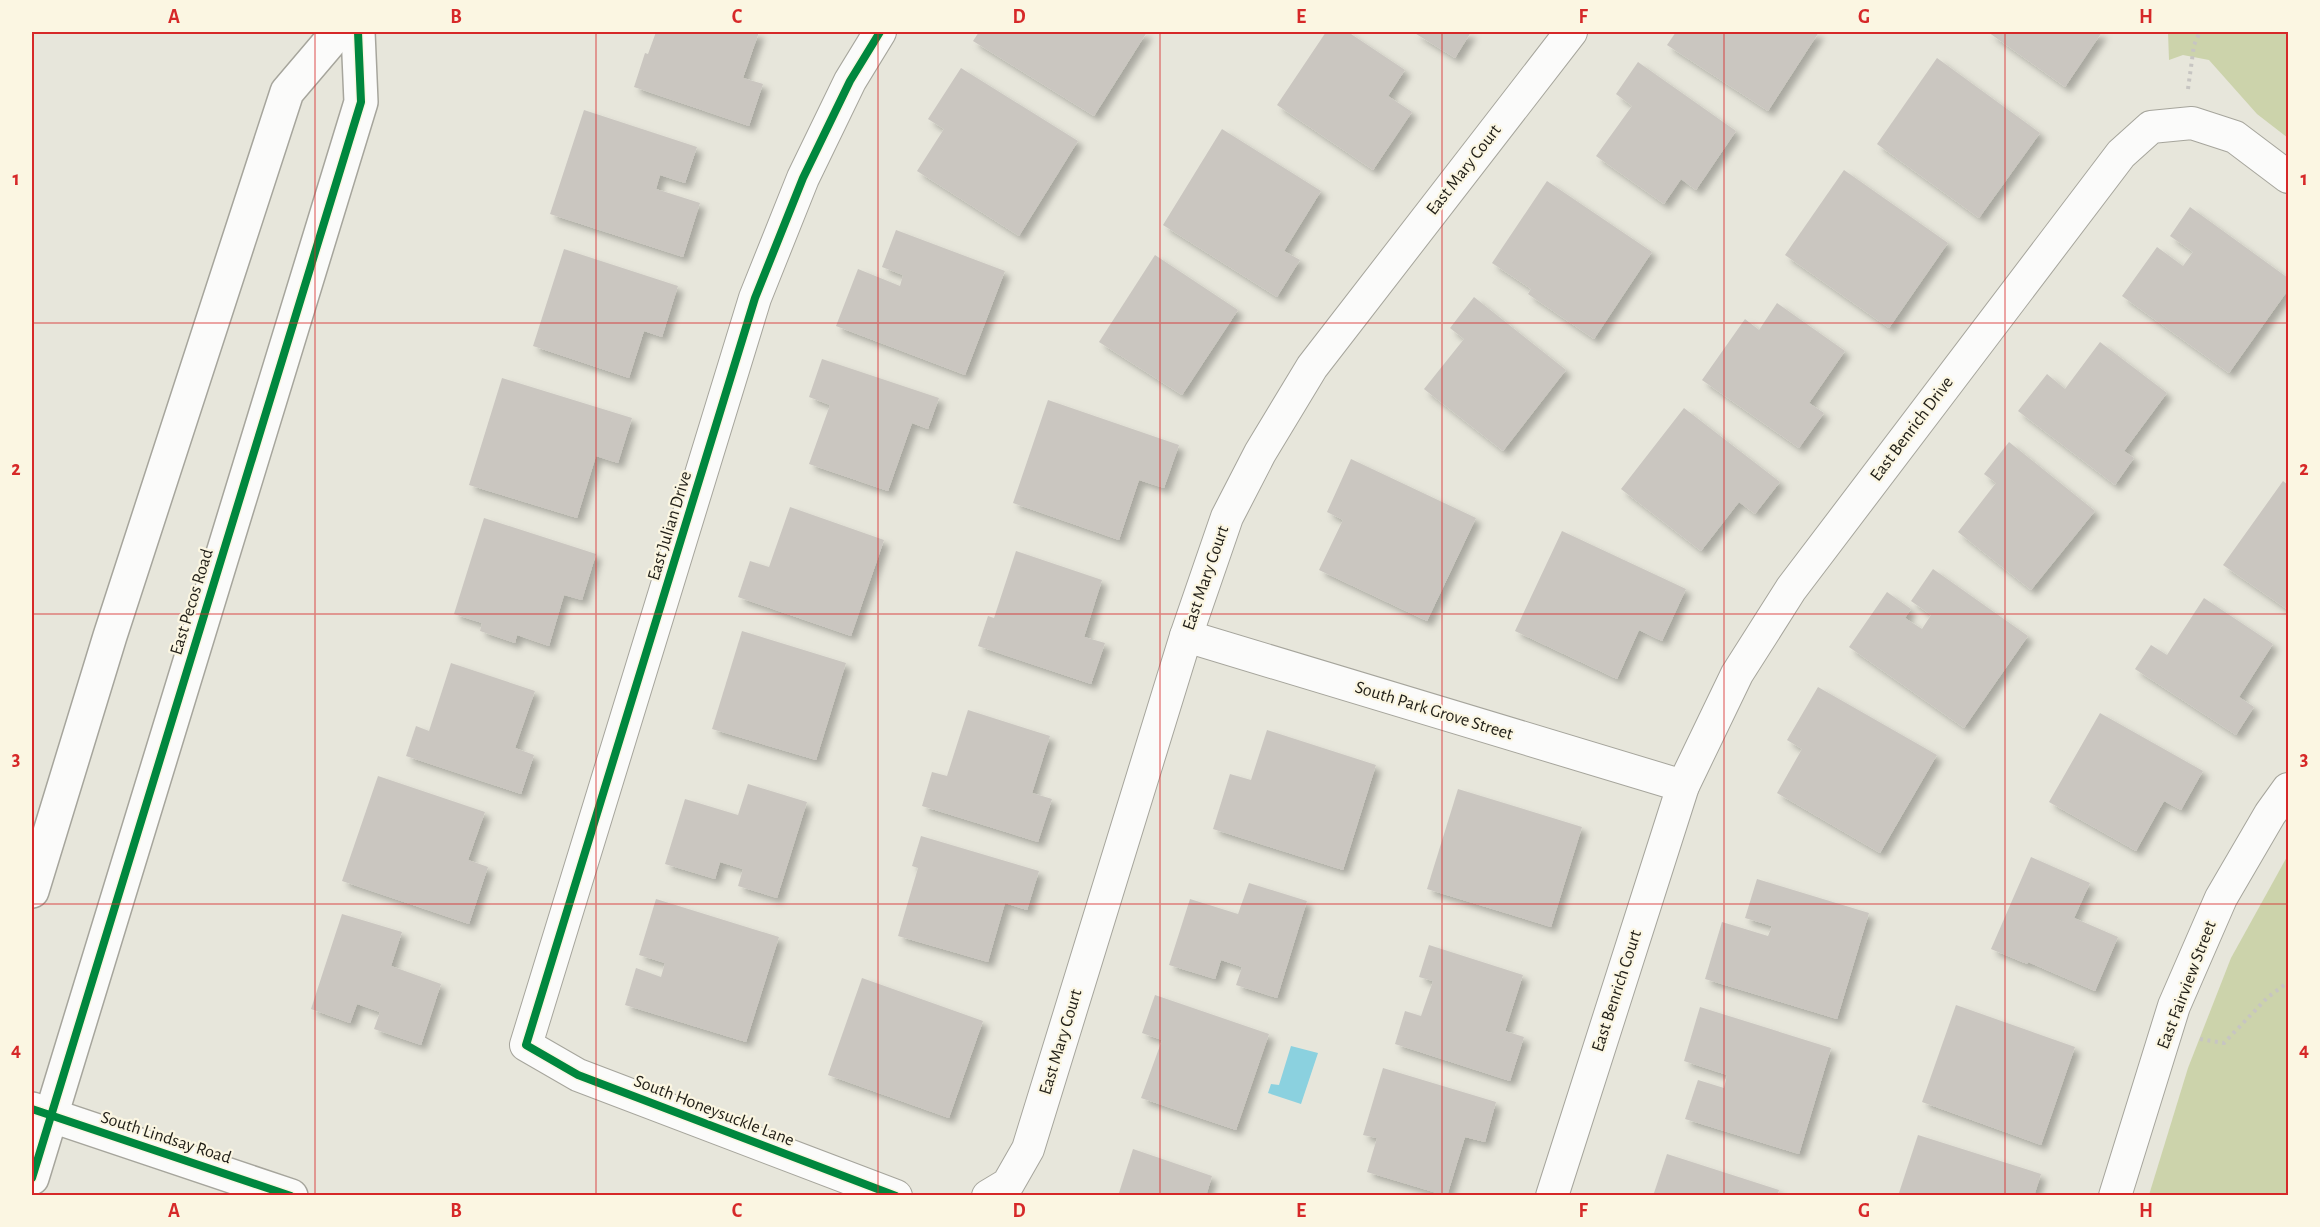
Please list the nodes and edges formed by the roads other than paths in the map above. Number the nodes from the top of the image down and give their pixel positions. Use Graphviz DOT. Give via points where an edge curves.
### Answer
graph roads {
  1 [pos="338,32"];
  2 [pos="358,32"];
  3 [pos="880,32"];
  4 [pos="1571,32"];
  5 [pos="2289,177"];
  6 [pos="1186,636"];
  7 [pos="1683,786"];
  8 [pos="2289,789"];
  9 [pos="32,891"];
  10 [pos="526,1045"];
  11 [pos="41,1112"];
  12 [pos="32,1178"];
  13 [pos="291,1196"];
  14 [pos="896,1196"];
  15 [pos="988,1196"];
  16 [pos="1552,1196"];
  17 [pos="2115,1196"];
  1 -- 9 [label="main road" via="286,92"];
  2 -- 11 [label="main road, East Pecos Road" via="361,102"];
  3 -- 10 [label="street, East Julian Drive" via="850,81 803,178 755,298"];
  4 -- 6 [label="street, East Mary Court" via="1312,367 1227,517"];
  5 -- 7 [label="street, East Benrich Drive" via="2235,137 2192,123 2151,128 2121,154 1791,589 1737,674"];
  6 -- 7 [label="street, South Park Grove Street"];
  6 -- 15 [label="street, East Mary Court" via="1028,1149 1008,1184"];
  7 -- 16 [label="street, East Benrich Court"];
  8 -- 17 [label="street, East Fairview Street" via="2270,814 2222,898 2174,1006"];
  10 -- 14 [label="street, South Honeysuckle Lane" via="578,1075"];
  11 -- 12 [label="main road, East Pecos Road"];
  11 -- 13 [label="main road, South Lindsay Road"];
}
